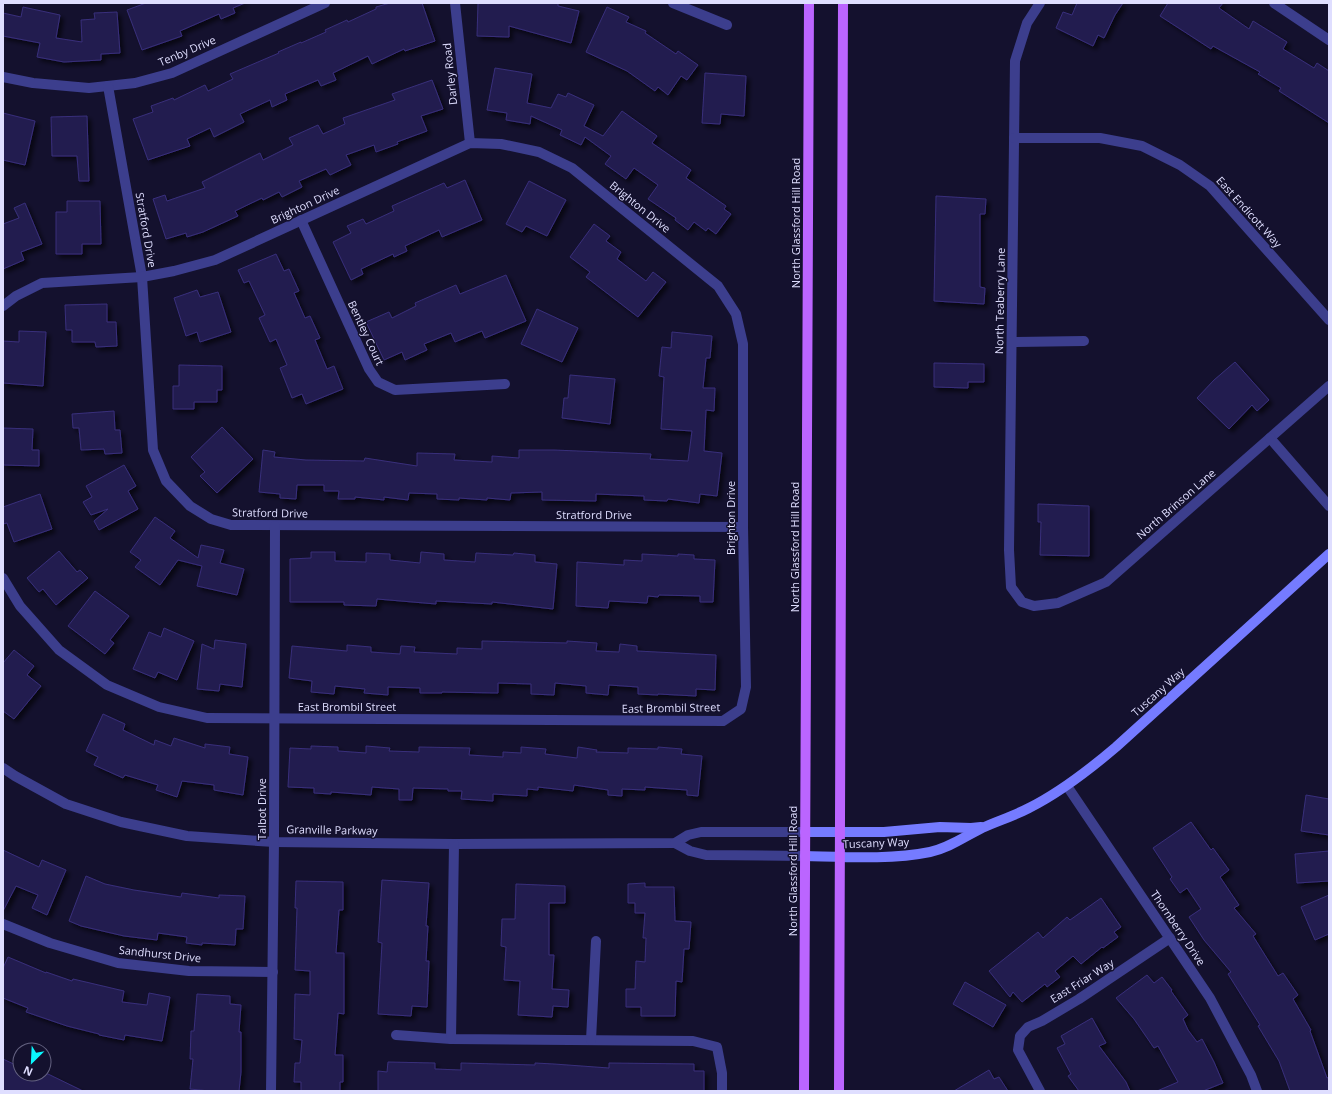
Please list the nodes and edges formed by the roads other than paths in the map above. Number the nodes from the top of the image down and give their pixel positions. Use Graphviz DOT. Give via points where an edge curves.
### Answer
graph roads {
  1 [pos="324,3"];
  2 [pos="454,3"];
  3 [pos="673,3"];
  4 [pos="809,3"];
  5 [pos="843,3"];
  6 [pos="1040,3"];
  7 [pos="1274,3"];
  8 [pos="727,25"];
  9 [pos="1329,40"];
  10 [pos="3,77"];
  11 [pos="108,86"];
  12 [pos="1014,138"];
  13 [pos="470,143"];
  14 [pos="301,220"];
  15 [pos="142,277"];
  16 [pos="3,306"];
  17 [pos="1329,320"];
  18 [pos="1084,341"];
  19 [pos="1012,342"];
  20 [pos="504,384"];
  21 [pos="1329,386"];
  22 [pos="1270,438"];
  23 [pos="1329,506"];
  24 [pos="275,526"];
  25 [pos="743,527"];
  26 [pos="1329,554"];
  27 [pos="3,578"];
  28 [pos="1022,602"];
  29 [pos="741,709"];
  30 [pos="274,718"];
  31 [pos="3,768"];
  32 [pos="1067,786"];
  33 [pos="989,825"];
  34 [pos="806,832"];
  35 [pos="840,832"];
  36 [pos="274,842"];
  37 [pos="675,842"];
  38 [pos="454,844"];
  39 [pos="805,856"];
  40 [pos="840,857"];
  41 [pos="3,924"];
  42 [pos="1170,938"];
  43 [pos="596,941"];
  44 [pos="272,972"];
  45 [pos="396,1035"];
  46 [pos="451,1039"];
  47 [pos="591,1040"];
  48 [pos="271,1091"];
  49 [pos="722,1091"];
  50 [pos="804,1091"];
  51 [pos="839,1091"];
  52 [pos="1040,1091"];
  53 [pos="1257,1091"];
  1 -- 11 [label="street, Tenby Drive" via="172,73 135,83"];
  2 -- 13 [label="street, Darley Road"];
  3 -- 8 [label="street"];
  4 -- 34 [label="main road, North Glassford Hill Road"];
  5 -- 35 [label="main road"];
  6 -- 12 [label="street, North Teaberry Lane" via="1027,23 1015,61"];
  7 -- 9 [label="street"];
  10 -- 11 [label="street, Tenby Drive" via="33,83 88,88"];
  11 -- 15 [label="street, Stratford Drive"];
  12 -- 17 [label="street, East Endicott Way" via="1100,138 1142,146 1180,165 1210,186"];
  12 -- 19 [label="street, North Teaberry Lane"];
  13 -- 14 [label="street, Brighton Drive"];
  13 -- 25 [label="street, Brighton Drive" via="501,144 539,152 572,168 718,286 736,314 743,344"];
  14 -- 15 [label="street, Brighton Drive" via="215,260"];
  14 -- 20 [label="street, Bentley Court" via="369,369 378,382 395,390"];
  15 -- 16 [label="street" via="42,283 16,296"];
  15 -- 24 [label="street, Stratford Drive" via="153,450 166,481 190,506 211,519 231,526"];
  18 -- 19 [label="street"];
  19 -- 28 [label="street, North Teaberry Lane" via="1009,550 1011,587"];
  21 -- 22 [label="street, North Brinson Lane"];
  22 -- 23 [label="street"];
  22 -- 28 [label="street, North Brinson Lane" via="1106,582 1058,603 1034,606"];
  24 -- 25 [label="street, Stratford Drive"];
  24 -- 30 [label="street, Talbot Drive"];
  25 -- 29 [label="street, Brighton Drive" via="746,687"];
  26 -- 32 [label="street, Tuscany Way" via="1116,747"];
  27 -- 30 [label="street, East Brombil Street" via="20,606 59,650 107,685 158,707 207,718"];
  29 -- 30 [label="street, East Brombil Street" via="723,721"];
  30 -- 36 [label="street, Talbot Drive"];
  31 -- 36 [label="street, Granville Parkway" via="66,804 121,822 187,836"];
  32 -- 33 [label="street, Tuscany Way" via="1029,809"];
  32 -- 42 [label="street, Thornberry Drive"];
  33 -- 35 [label="street, Tuscany Way" via="971,828"];
  33 -- 40 [label="street, Tuscany Way" via="952,845 929,853"];
  34 -- 35 [label="street, Tuscany Way"];
  34 -- 37 [label="street, Granville Parkway" via="701,832 692,833"];
  34 -- 39 [label="main road, North Glassford Hill Road"];
  35 -- 40 [label="main road"];
  36 -- 38 [label="street, Granville Parkway"];
  36 -- 44 [label="street, Talbot Drive"];
  37 -- 38 [label="street, Granville Parkway"];
  37 -- 39 [label="street, Granville Parkway" via="690,851 706,855"];
  38 -- 46 [label="street"];
  39 -- 40 [label="street, Tuscany Way"];
  39 -- 50 [label="main road, North Glassford Hill Road"];
  40 -- 51 [label="main road"];
  41 -- 44 [label="street, Sandhurst Drive" via="50,943 118,963 189,971"];
  42 -- 52 [label="street, East Friar Way" via="1079,999 1028,1027 1020,1036 1018,1050"];
  42 -- 53 [label="street, Thornberry Drive" via="1210,998"];
  43 -- 47 [label="street"];
  44 -- 48 [label="street, Talbot Drive"];
  45 -- 46 [label="street"];
  46 -- 47 [label="street"];
  47 -- 49 [label="street" via="693,1041 717,1047 722,1073"];
}
